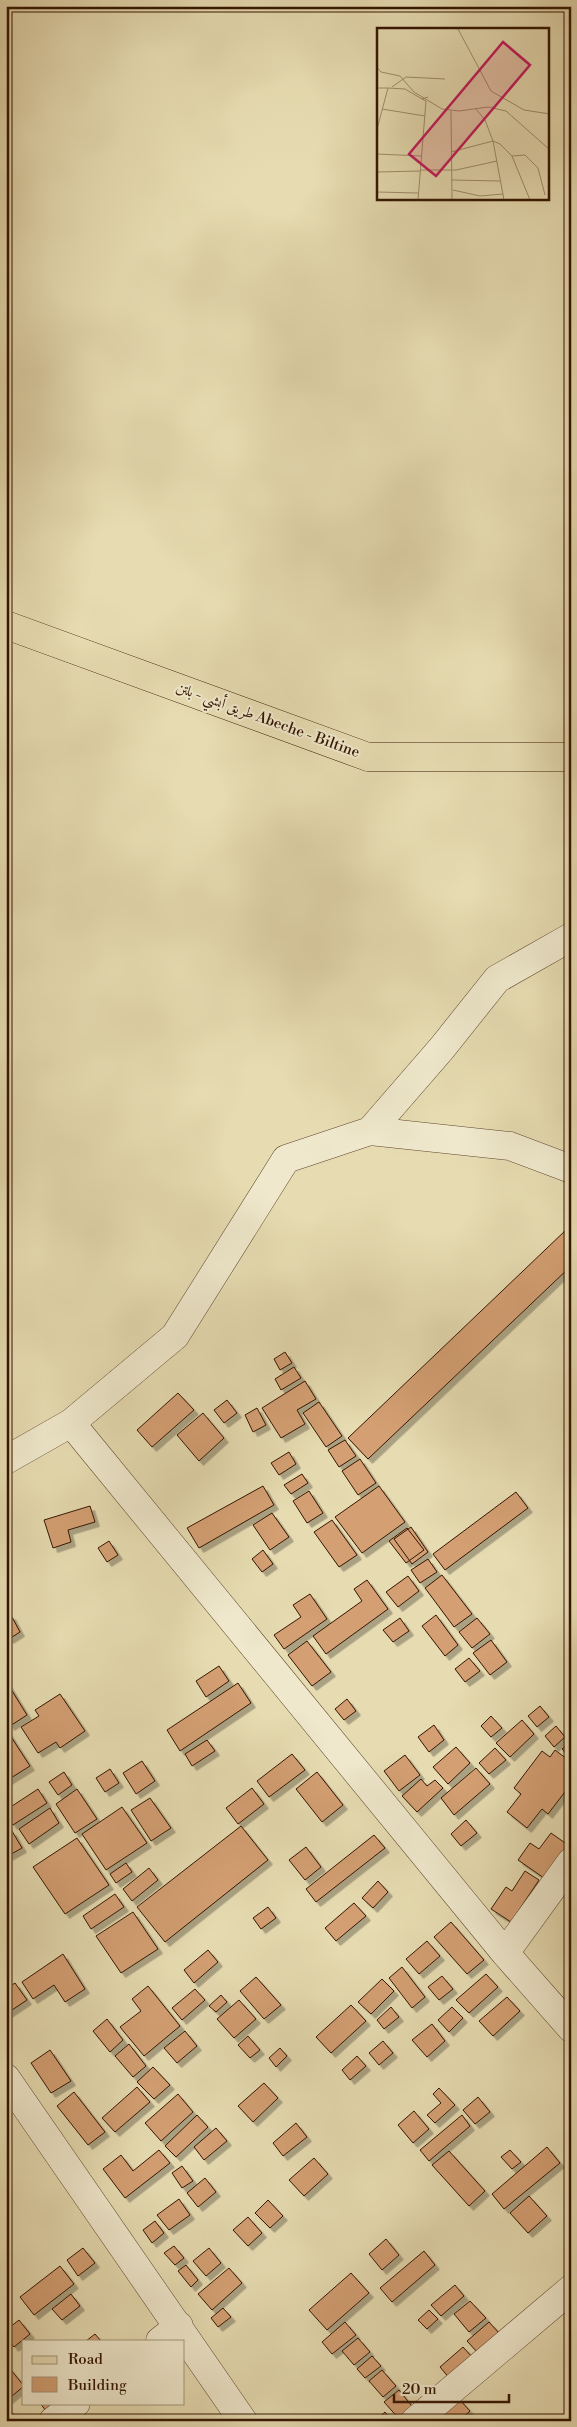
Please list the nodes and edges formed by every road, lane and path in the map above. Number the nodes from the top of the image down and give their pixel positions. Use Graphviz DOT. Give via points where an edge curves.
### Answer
graph roads {
  1 [pos="6,625"];
  2 [pos="571,757"];
  3 [pos="571,937"];
  4 [pos="370,1132"];
  5 [pos="571,1169"];
  6 [pos="72,1423"];
  7 [pos="6,1460"];
  8 [pos="571,1862"];
  9 [pos="504,1953"];
  10 [pos="571,2028"];
  11 [pos="6,2078"];
  12 [pos="571,2289"];
  13 [pos="169,2334"];
  14 [pos="185,2353"];
  15 [pos="75,2404"];
  16 [pos="53,2421"];
  17 [pos="243,2421"];
  18 [pos="415,2421"];
  1 -- 2 [label="main road, طريق أبشي - بلتن Abeche - Biltine" via="368,757"];
  3 -- 4 [label="street" via="497,979"];
  4 -- 5 [label="street" via="510,1146"];
  4 -- 6 [label="street" via="286,1159 175,1336"];
  6 -- 7 [label="street"];
  6 -- 9 [label="street"];
  8 -- 9 [label="street"];
  9 -- 10 [label="street"];
  11 -- 13 [label="street"];
  12 -- 18 [label="street"];
  14 -- 17 [label="street"];
  15 -- 16 [label="street"];
}
